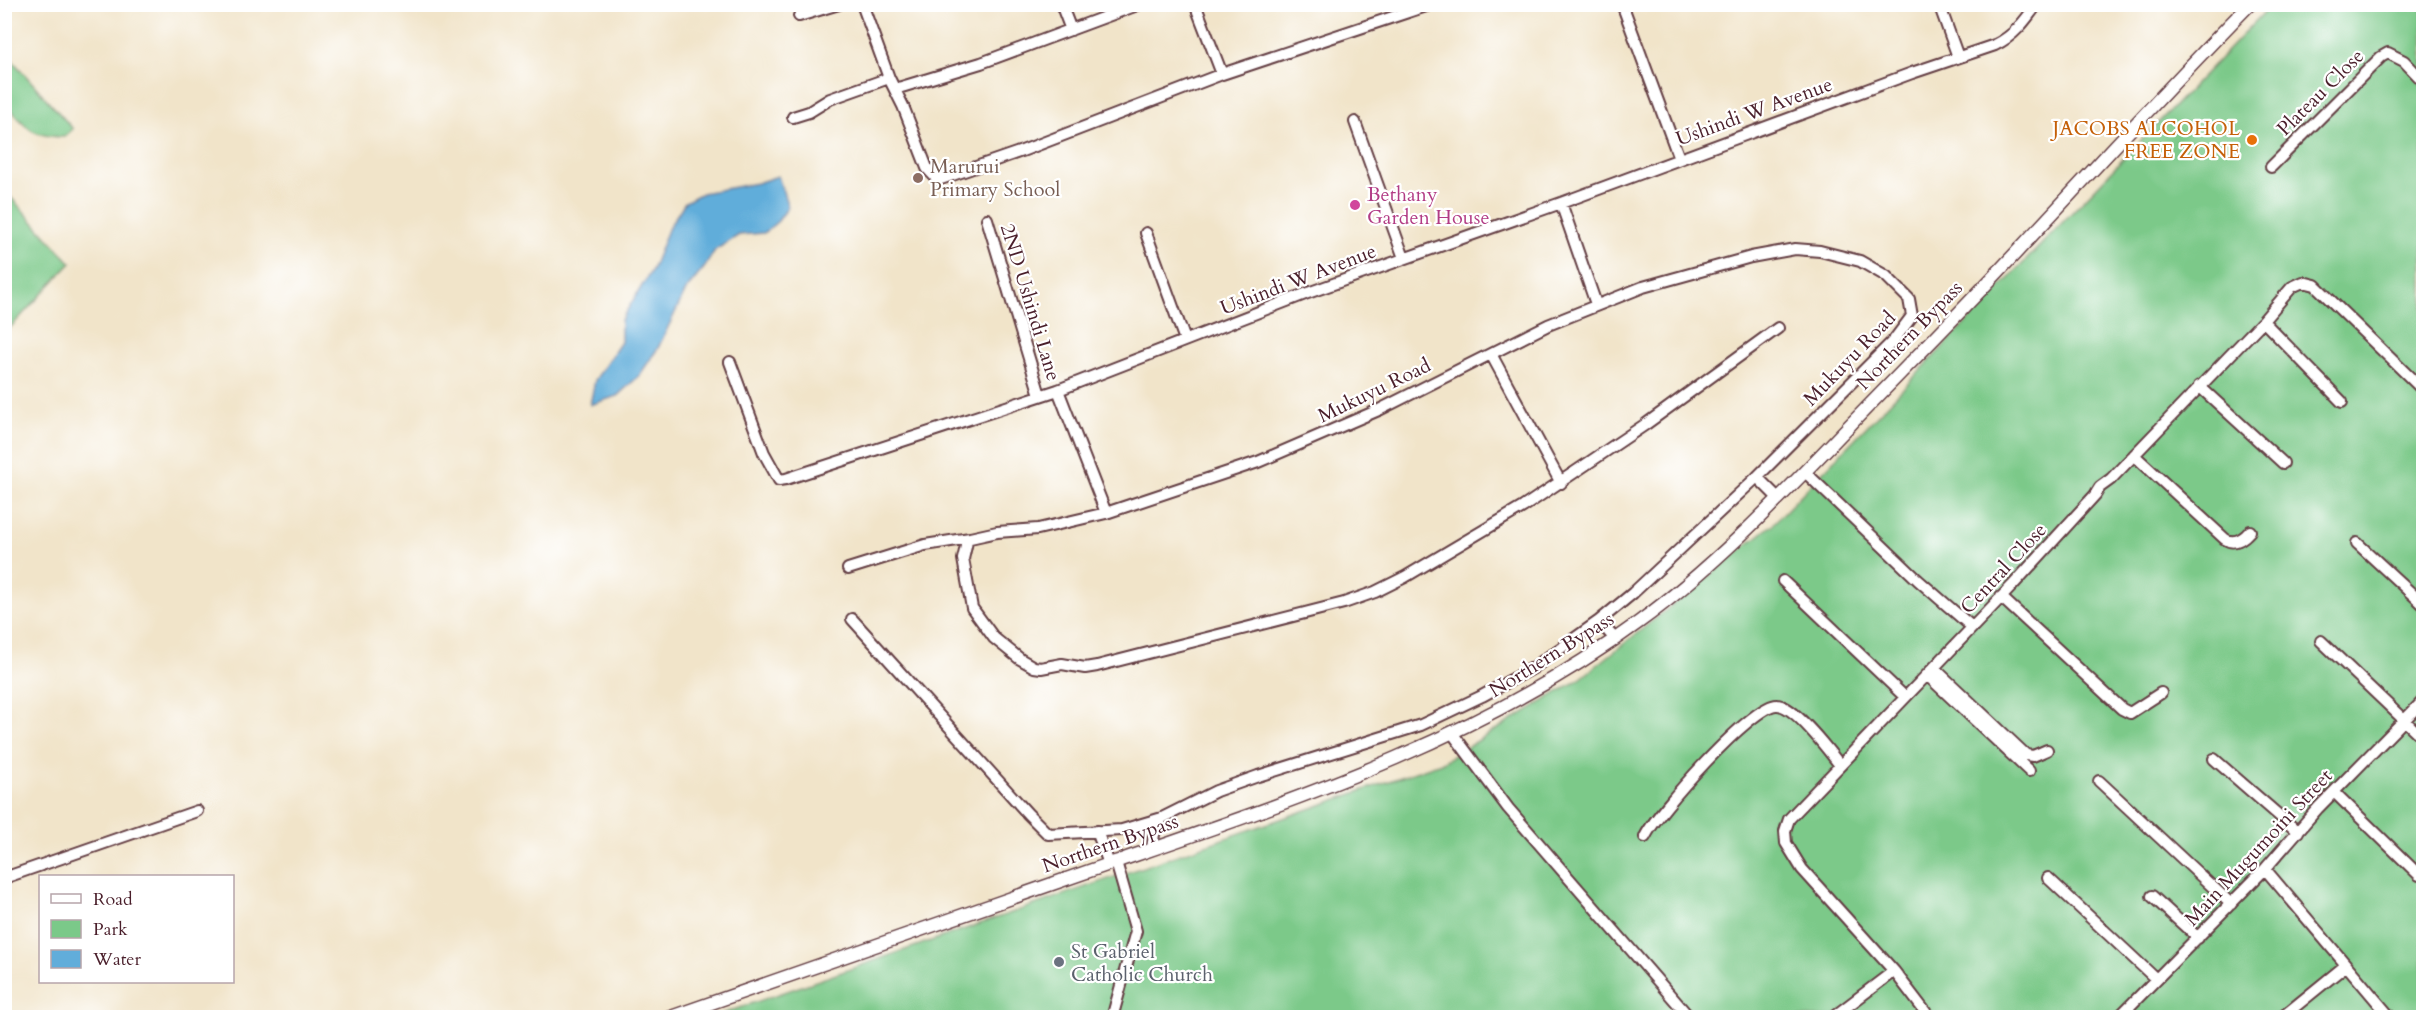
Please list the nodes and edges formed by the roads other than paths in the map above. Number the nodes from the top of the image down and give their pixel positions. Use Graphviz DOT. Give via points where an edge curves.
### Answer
graph roads {
  1 [pos="839,4"];
  2 [pos="862,4"];
  3 [pos="1061,4"];
  4 [pos="1140,4"];
  5 [pos="1195,4"];
  6 [pos="1432,4"];
  7 [pos="1622,4"];
  8 [pos="1939,4"];
  9 [pos="2037,4"];
  10 [pos="2250,4"];
  11 [pos="798,16"];
  12 [pos="1071,30"];
  13 [pos="1958,57"];
  14 [pos="1222,74"];
  15 [pos="889,78"];
  16 [pos="2424,82"];
  17 [pos="895,89"];
  18 [pos="794,117"];
  19 [pos="1355,122"];
  20 [pos="1678,158"];
  21 [pos="2271,167"];
  22 [pos="1561,202"];
  23 [pos="987,219"];
  24 [pos="1146,233"];
  25 [pos="1404,258"];
  26 [pos="1596,304"];
  27 [pos="2263,321"];
  28 [pos="1778,328"];
  29 [pos="1185,340"];
  30 [pos="1491,354"];
  31 [pos="730,362"];
  32 [pos="2199,386"];
  33 [pos="1058,390"];
  34 [pos="2424,391"];
  35 [pos="1040,395"];
  36 [pos="2342,402"];
  37 [pos="2134,455"];
  38 [pos="2283,463"];
  39 [pos="1805,472"];
  40 [pos="1757,477"];
  41 [pos="1561,483"];
  42 [pos="1778,498"];
  43 [pos="1106,513"];
  44 [pos="2250,531"];
  45 [pos="970,538"];
  46 [pos="2358,543"];
  47 [pos="848,569"];
  48 [pos="1783,581"];
  49 [pos="2001,597"];
  50 [pos="2424,604"];
  51 [pos="852,620"];
  52 [pos="1599,621"];
  53 [pos="1972,627"];
  54 [pos="1615,639"];
  55 [pos="2321,641"];
  56 [pos="1930,671"];
  57 [pos="2161,693"];
  58 [pos="1905,697"];
  59 [pos="2424,700"];
  60 [pos="2404,720"];
  61 [pos="1421,725"];
  62 [pos="1453,734"];
  63 [pos="2424,739"];
  64 [pos="1431,743"];
  65 [pos="2047,750"];
  66 [pos="2214,759"];
  67 [pos="1839,764"];
  68 [pos="2029,771"];
  69 [pos="2099,781"];
  70 [pos="2334,792"];
  71 [pos="197,811"];
  72 [pos="1162,818"];
  73 [pos="1097,831"];
  74 [pos="2298,832"];
  75 [pos="1646,837"];
  76 [pos="1152,849"];
  77 [pos="1112,863"];
  78 [pos="2265,869"];
  79 [pos="2420,875"];
  80 [pos="4,878"];
  81 [pos="2048,878"];
  82 [pos="2152,896"];
  83 [pos="2231,904"];
  84 [pos="2198,938"];
  85 [pos="2345,966"];
  86 [pos="1894,971"];
  87 [pos="2156,979"];
  88 [pos="668,1017"];
  89 [pos="1112,1017"];
  90 [pos="1690,1017"];
  91 [pos="1832,1017"];
  92 [pos="1930,1017"];
  93 [pos="2118,1017"];
  94 [pos="2282,1017"];
  95 [pos="2391,1017"];
  1 -- 11 [label="street"];
  2 -- 15 [label="street"];
  3 -- 12 [label="street"];
  4 -- 12 [label="street"];
  5 -- 14 [label="street"];
  6 -- 14 [label="street"];
  7 -- 20 [label="street"];
  8 -- 13 [label="street"];
  9 -- 13 [label="street, Ushindi W Avenue" via="2004,41"];
  10 -- 39 [label="main road, Northern Bypass"];
  12 -- 17 [label="street"];
  13 -- 20 [label="street, Ushindi W Avenue"];
  14 -- 17 [label="street" via="942,180 934,178 927,168"];
  15 -- 17 [label="street"];
  15 -- 18 [label="street"];
  16 -- 21 [label="street, Plateau Close" via="2388,53"];
  19 -- 25 [label="street"];
  20 -- 22 [label="street, Ushindi W Avenue"];
  22 -- 25 [label="street, Ushindi W Avenue"];
  22 -- 26 [label="street"];
  23 -- 35 [label="street, 2ND Ushindi Lane"];
  24 -- 29 [label="street"];
  25 -- 29 [label="street, Ushindi W Avenue"];
  26 -- 30 [label="street, Mukuyu Road"];
  26 -- 40 [label="street, Mukuyu Road" via="1673,278 1795,249 1860,261 1886,276 1909,299 1913,311 1907,325"];
  27 -- 32 [label="street, Central Close"];
  27 -- 34 [label="street, Central Close" via="2292,287 2312,283"];
  27 -- 36 [label="street"];
  28 -- 41 [label="street"];
  29 -- 33 [label="street, Ushindi W Avenue"];
  30 -- 41 [label="street"];
  30 -- 43 [label="street, Mukuyu Road" via="1312,440"];
  31 -- 35 [label="street, Ushindi W Avenue" via="768,464 780,480"];
  32 -- 37 [label="street, Central Close"];
  32 -- 38 [label="street"];
  33 -- 35 [label="street, Ushindi W Avenue"];
  33 -- 43 [label="street, 2ND Ushindi Lane"];
  37 -- 44 [label="street" via="2229,542 2239,541"];
  37 -- 49 [label="street, Central Close"];
  39 -- 42 [label="main road, Northern Bypass"];
  39 -- 53 [label="street"];
  40 -- 42 [label="street"];
  40 -- 52 [label="street, Mukuyu Road"];
  41 -- 45 [label="street" via="1375,592 1155,653 1085,668 1066,664 1034,667 993,638 976,615 968,591 963,559"];
  42 -- 54 [label="main road, Northern Bypass" via="1694,578"];
  43 -- 45 [label="street, Mukuyu Road" via="1038,529"];
  45 -- 47 [label="street, Mukuyu Road" via="926,545"];
  46 -- 50 [label="street"];
  48 -- 58 [label="street"];
  49 -- 53 [label="street, Central Close"];
  49 -- 57 [label="street" via="2122,709 2130,712"];
  51 -- 73 [label="street, Mukuyu Road" via="1042,830 1053,835"];
  52 -- 54 [label="street"];
  52 -- 61 [label="street, Mukuyu Road" via="1519,676"];
  53 -- 56 [label="street, Central Close"];
  54 -- 62 [label="main road, Northern Bypass" via="1527,695"];
  55 -- 60 [label="street"];
  56 -- 58 [label="street, Central Close"];
  56 -- 65 [label="street" via="2026,755"];
  56 -- 68 [label="street"];
  58 -- 67 [label="street, Central Close"];
  59 -- 60 [label="street, Main Mugumoini Street"];
  60 -- 63 [label="street"];
  60 -- 70 [label="street, Main Mugumoini Street"];
  61 -- 64 [label="street"];
  61 -- 72 [label="street, Mukuyu Road" via="1239,782"];
  62 -- 64 [label="main road, Northern Bypass"];
  62 -- 90 [label="street" via="1508,808"];
  64 -- 76 [label="main road, Northern Bypass" via="1278,807"];
  66 -- 74 [label="street"];
  67 -- 75 [label="street" via="1790,711 1771,706 1748,721 1673,797"];
  67 -- 86 [label="street, Central Close" via="1789,819 1786,843 1802,869"];
  69 -- 83 [label="street"];
  70 -- 74 [label="street, Main Mugumoini Street"];
  70 -- 79 [label="street"];
  71 -- 80 [label="street"];
  72 -- 73 [label="street, Mukuyu Road" via="1122,830"];
  72 -- 76 [label="street"];
  73 -- 77 [label="street"];
  74 -- 78 [label="street, Main Mugumoini Street"];
  76 -- 77 [label="main road, Northern Bypass"];
  77 -- 88 [label="main road, Northern Bypass"];
  77 -- 89 [label="street" via="1136,931"];
  78 -- 83 [label="street, Main Mugumoini Street"];
  78 -- 85 [label="street"];
  81 -- 87 [label="street"];
  82 -- 84 [label="street"];
  83 -- 84 [label="street, Main Mugumoini Street"];
  84 -- 87 [label="street, Main Mugumoini Street"];
  85 -- 94 [label="street"];
  85 -- 95 [label="street"];
  86 -- 91 [label="street"];
  86 -- 92 [label="street, Central Close"];
  87 -- 93 [label="street, Main Mugumoini Street"];
}
